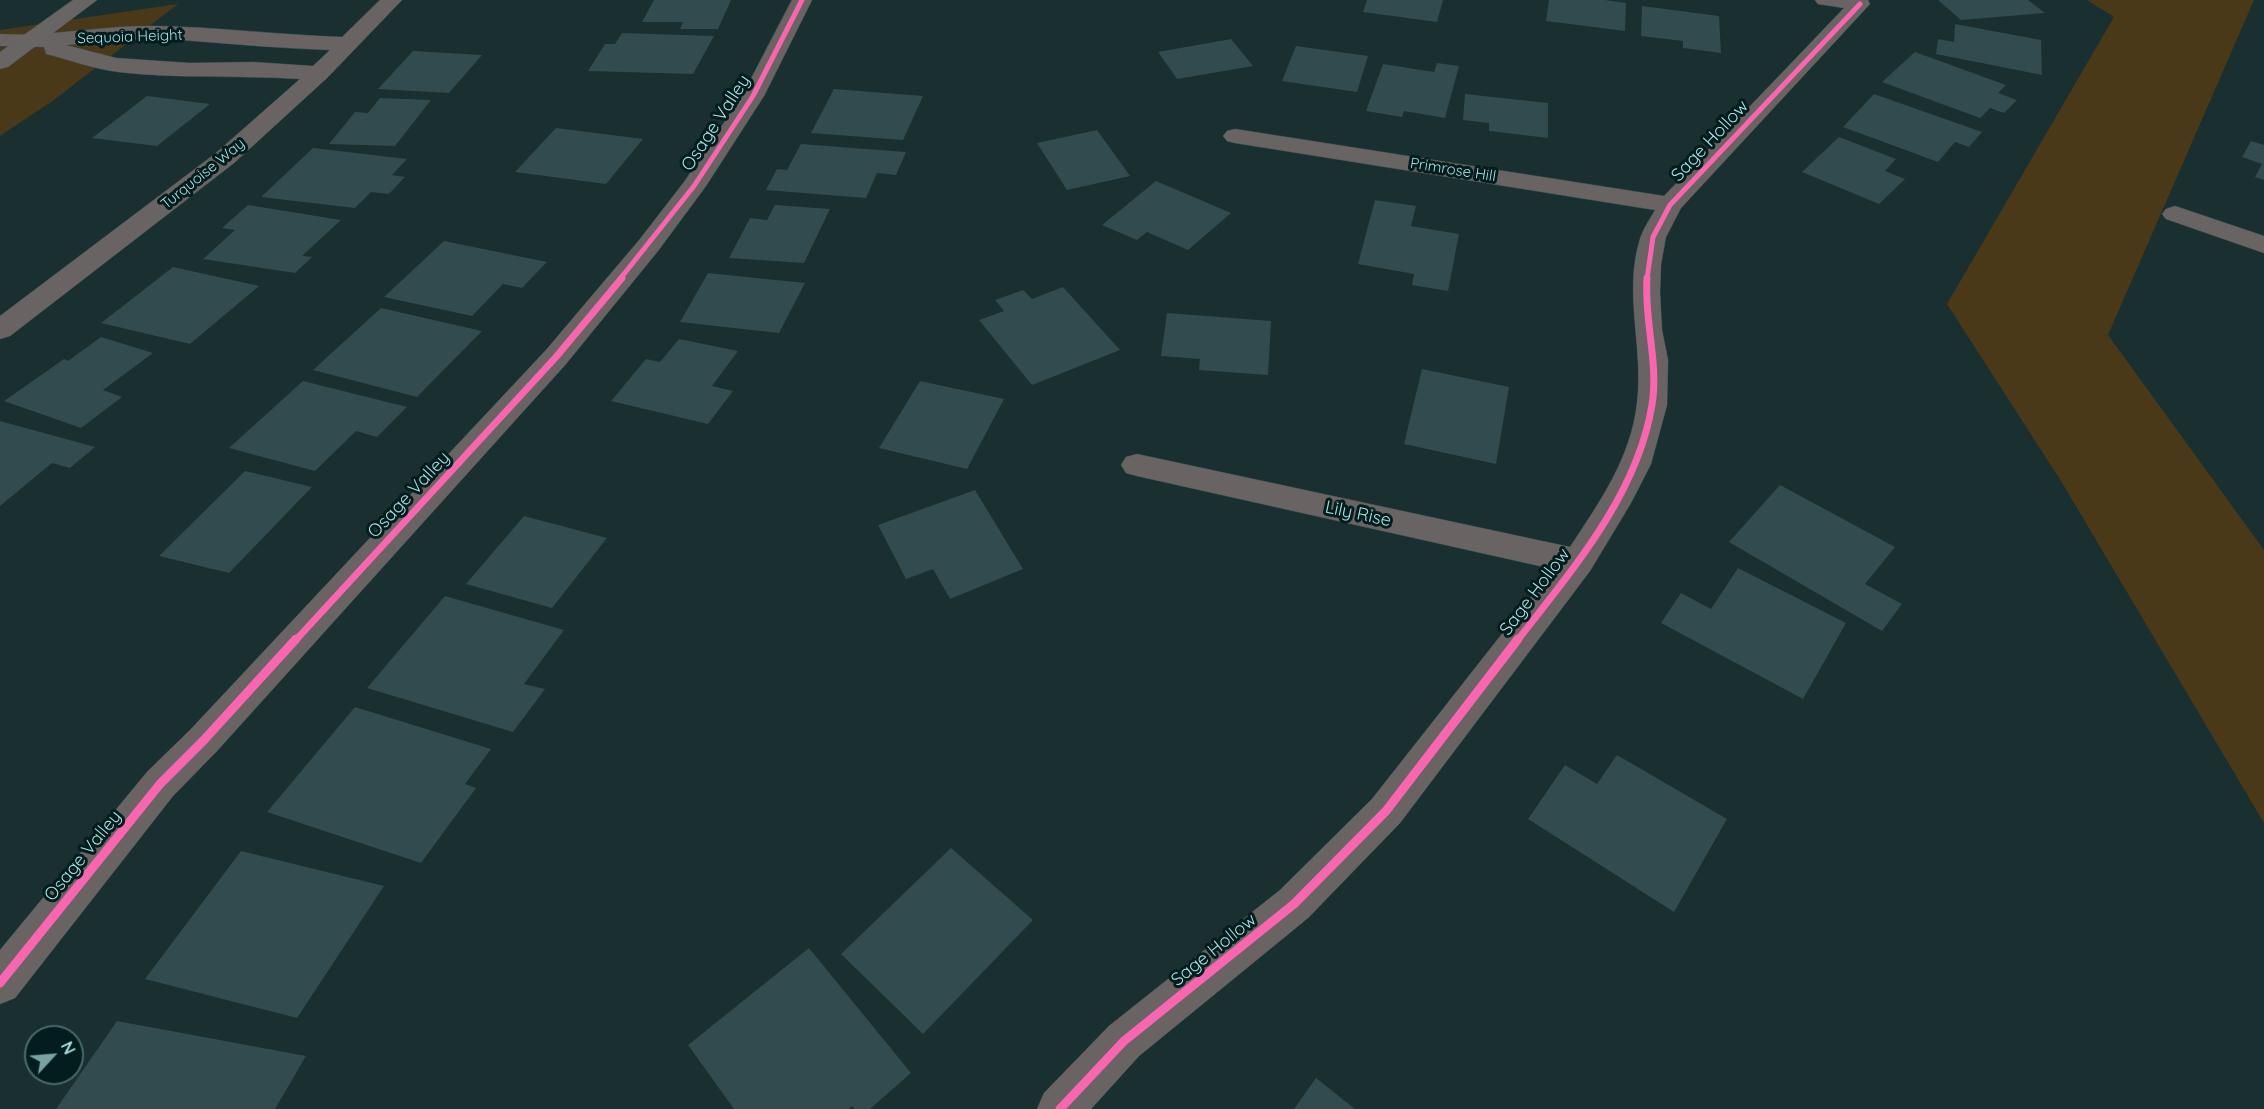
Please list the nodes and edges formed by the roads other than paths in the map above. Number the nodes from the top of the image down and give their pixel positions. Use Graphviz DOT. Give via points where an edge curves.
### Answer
graph roads {
  1 [pos="87,0"];
  2 [pos="392,0"];
  3 [pos="802,0"];
  4 [pos="1826,0"];
  5 [pos="230,36"];
  6 [pos="0,40"];
  7 [pos="29,42"];
  8 [pos="348,44"];
  9 [pos="0,62"];
  10 [pos="189,70"];
  11 [pos="319,73"];
  12 [pos="1235,136"];
  13 [pos="1670,205"];
  14 [pos="2175,214"];
  15 [pos="2264,245"];
  16 [pos="0,330"];
  17 [pos="1137,465"];
  18 [pos="1578,562"];
  19 [pos="0,983"];
  20 [pos="1060,1109"];
  1 -- 7 [label="street"];
  2 -- 8 [label="street, Turquoise Way"];
  3 -- 19 [label="street, Osage Valley" via="753,96 694,186 649,245 556,357 160,784"];
  4 -- 13 [label="street, Sage Hollow" via="1860,4"];
  5 -- 7 [label="street, Sequoia Height" via="153,32"];
  5 -- 8 [label="street, Sequoia Height"];
  5 -- 10 [label="street, Sequoia Height"];
  6 -- 7 [label="street, Sequoia Height"];
  7 -- 9 [label="street"];
  7 -- 10 [label="street, Sequoia Height" via="116,65"];
  8 -- 11 [label="street, Turquoise Way"];
  10 -- 11 [label="street, Sequoia Height"];
  11 -- 16 [label="street, Turquoise Way" via="225,158"];
  12 -- 13 [label="street, Primrose Hill"];
  13 -- 18 [label="street, Sage Hollow" via="1653,237 1648,264 1648,330 1654,360 1649,415 1636,464"];
  14 -- 15 [label="street"];
  17 -- 18 [label="street, Lily Rise"];
  18 -- 20 [label="street, Sage Hollow" via="1386,811 1294,904 1124,1041"];
}
